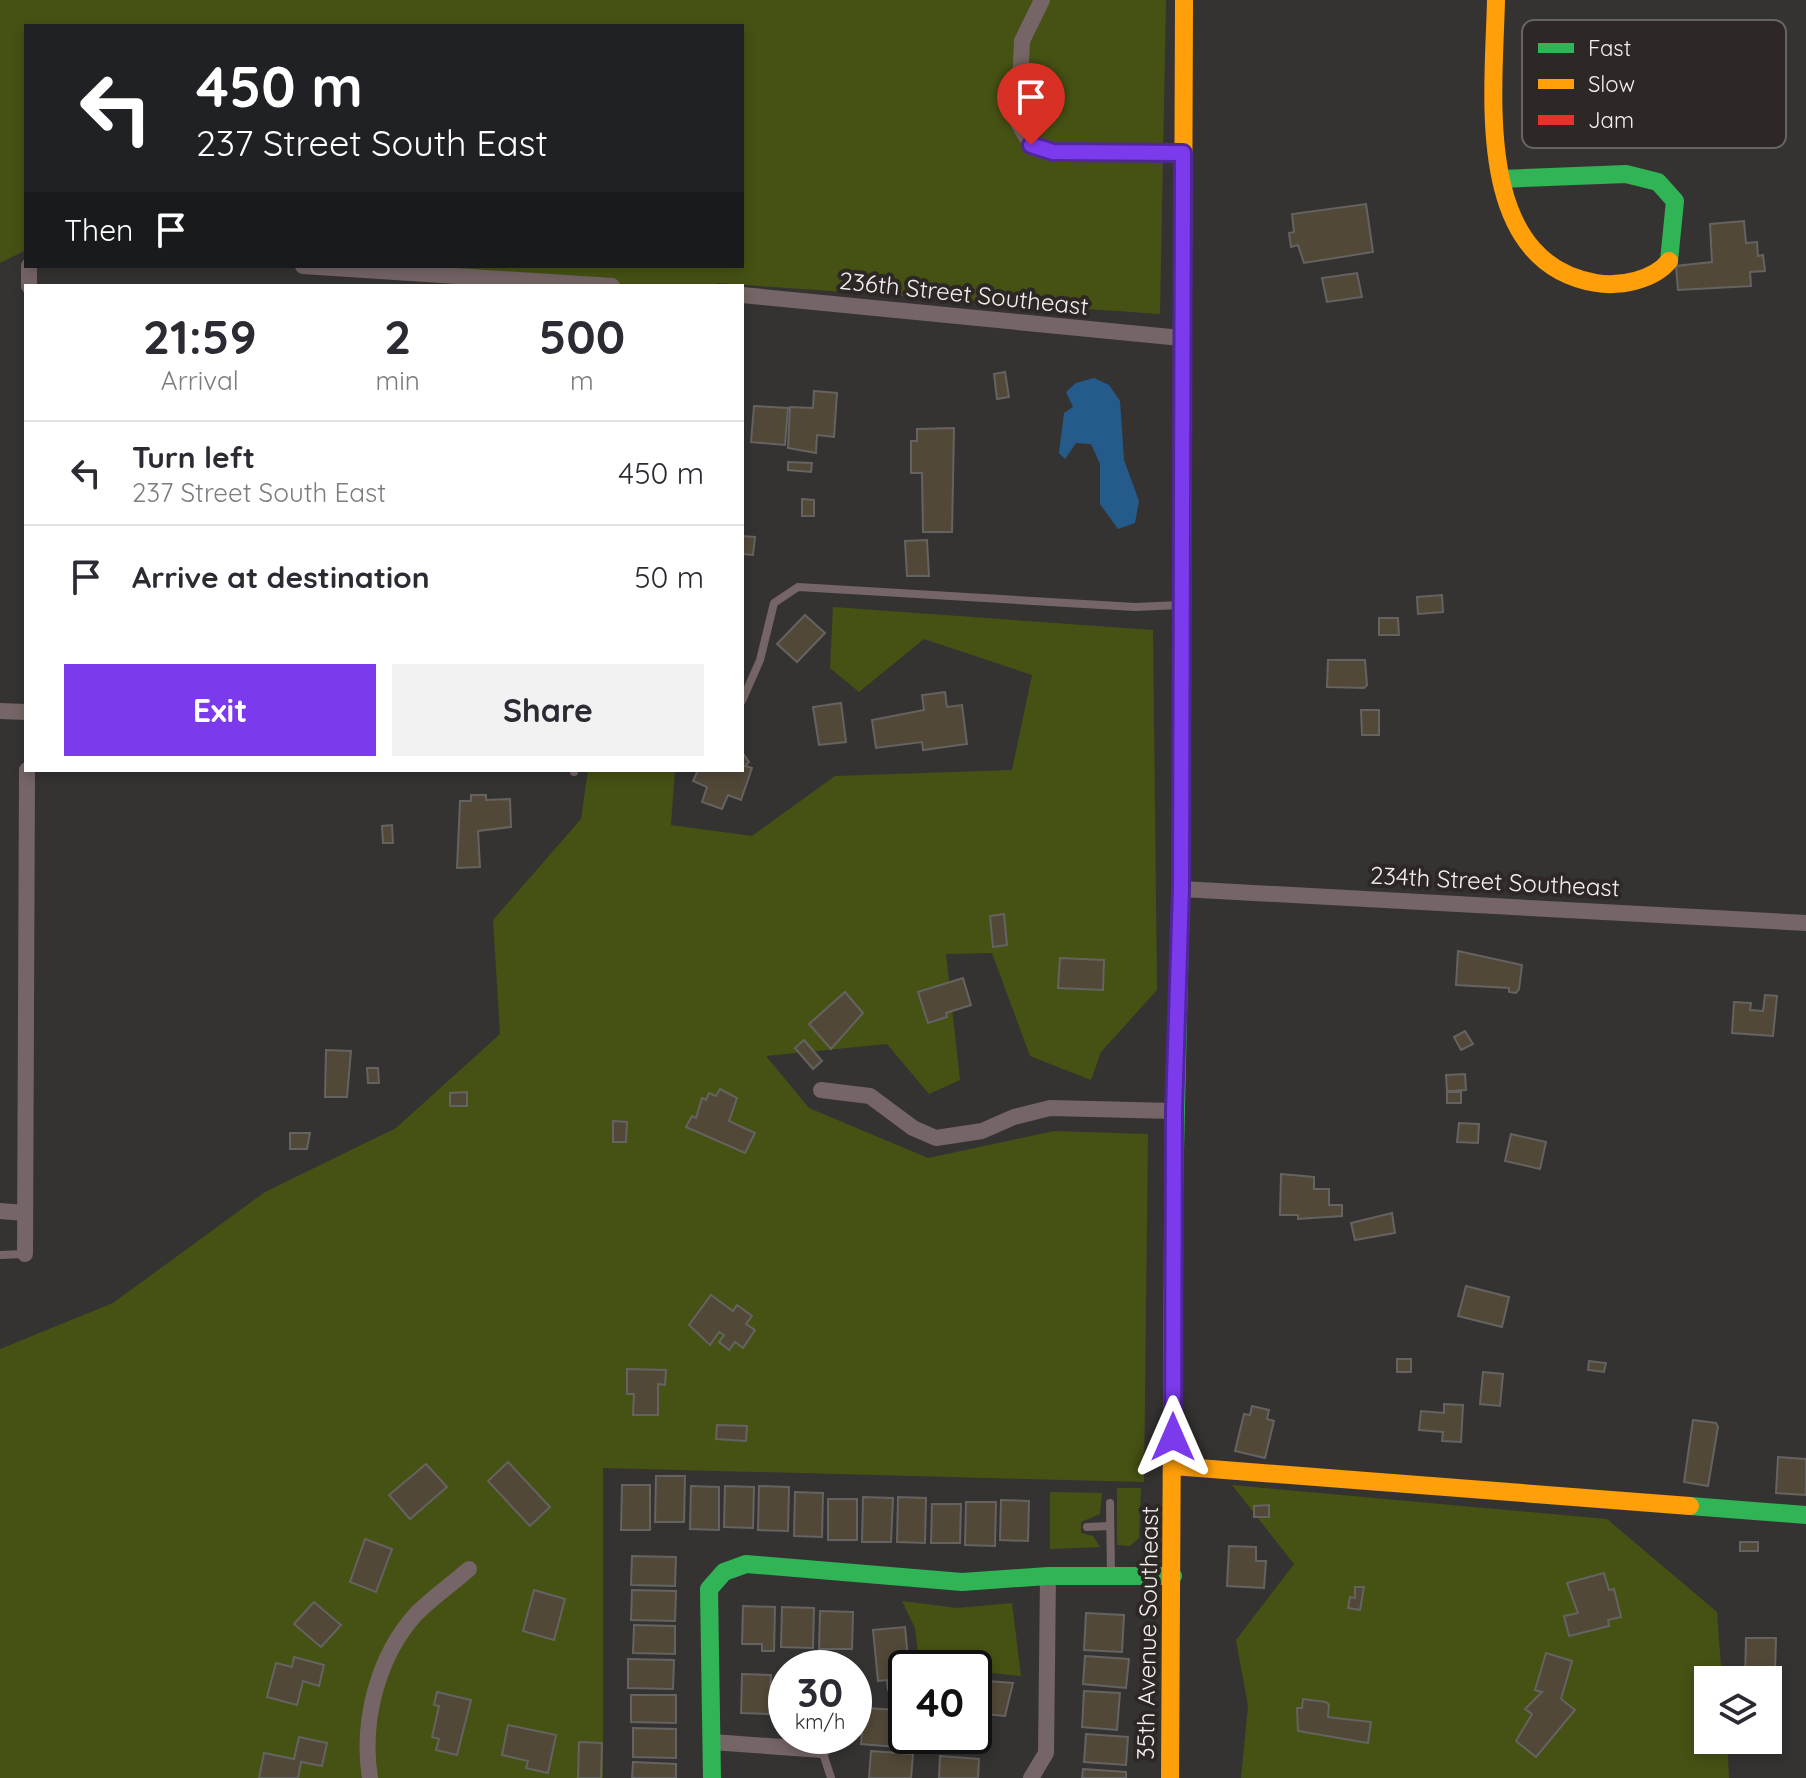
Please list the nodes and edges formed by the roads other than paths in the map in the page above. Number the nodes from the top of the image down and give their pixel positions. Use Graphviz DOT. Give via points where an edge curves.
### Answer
graph roads {
  1 [pos="1042,0"];
  2 [pos="1184,0"];
  3 [pos="1496,0"];
  4 [pos="1183,153"];
  5 [pos="1502,179"];
  6 [pos="333,268"];
  7 [pos="577,284"];
  8 [pos="744,295"];
  9 [pos="1181,338"];
  10 [pos="1181,605"];
  11 [pos="744,696"];
  12 [pos="0,711"];
  13 [pos="24,712"];
  14 [pos="27,772"];
  15 [pos="1181,889"];
  16 [pos="1806,923"];
  17 [pos="821,1090"];
  18 [pos="1174,1111"];
  19 [pos="0,1211"];
  20 [pos="25,1213"];
  21 [pos="25,1254"];
  22 [pos="0,1255"];
  23 [pos="1173,1466"];
  24 [pos="1110,1503"];
  25 [pos="1806,1515"];
  26 [pos="1110,1526"];
  27 [pos="1087,1527"];
  28 [pos="469,1569"];
  29 [pos="1048,1576"];
  30 [pos="1111,1576"];
  31 [pos="1173,1576"];
  32 [pos="712,1742"];
  33 [pos="768,1746"];
  34 [pos="823,1754"];
  35 [pos="370,1778"];
  36 [pos="712,1778"];
  37 [pos="831,1778"];
  38 [pos="1031,1778"];
  39 [pos="1170,1778"];
  1 -- 4 [label="street" via="1022,41 1018,123 1031,145 1053,152"];
  2 -- 4 [label="street, 35th Avenue Southeast"];
  3 -- 5 [label="street" via="1495,100"];
  4 -- 9 [label="street, 35th Avenue Southeast"];
  5 -- 5 [label="street" via="1521,239 1544,261 1575,278 1620,286 1669,263 1675,201 1660,183 1594,174"];
  6 -- 7 [label="street"];
  8 -- 9 [label="street, 236th Street Southeast"];
  9 -- 10 [label="street, 35th Avenue Southeast"];
  10 -- 11 [label="lane" via="1135,607 798,587 774,603 760,660"];
  10 -- 15 [label="street, 35th Avenue Southeast"];
  12 -- 13 [label="street"];
  14 -- 20 [label="street"];
  15 -- 16 [label="street, 234th Street Southeast"];
  15 -- 18 [label="street, 35th Avenue Southeast"];
  17 -- 18 [label="street" via="870,1096 936,1138 982,1131 1050,1108"];
  18 -- 23 [label="street, 35th Avenue Southeast"];
  19 -- 20 [label="street"];
  20 -- 21 [label="street"];
  21 -- 22 [label="lane"];
  23 -- 25 [label="street"];
  23 -- 31 [label="street, 35th Avenue Southeast"];
  24 -- 26 [label="lane"];
  26 -- 27 [label="lane"];
  26 -- 30 [label="lane"];
  28 -- 35 [label="street" via="415,1616 382,1669 370,1711"];
  29 -- 30 [label="street"];
  29 -- 32 [label="street" via="962,1582 746,1564 720,1573 709,1589"];
  29 -- 38 [label="street" via="1046,1753"];
  30 -- 31 [label="street"];
  31 -- 39 [label="street, 35th Avenue Southeast"];
  32 -- 33 [label="street"];
  32 -- 36 [label="street"];
  34 -- 37 [label="lane"];
}
